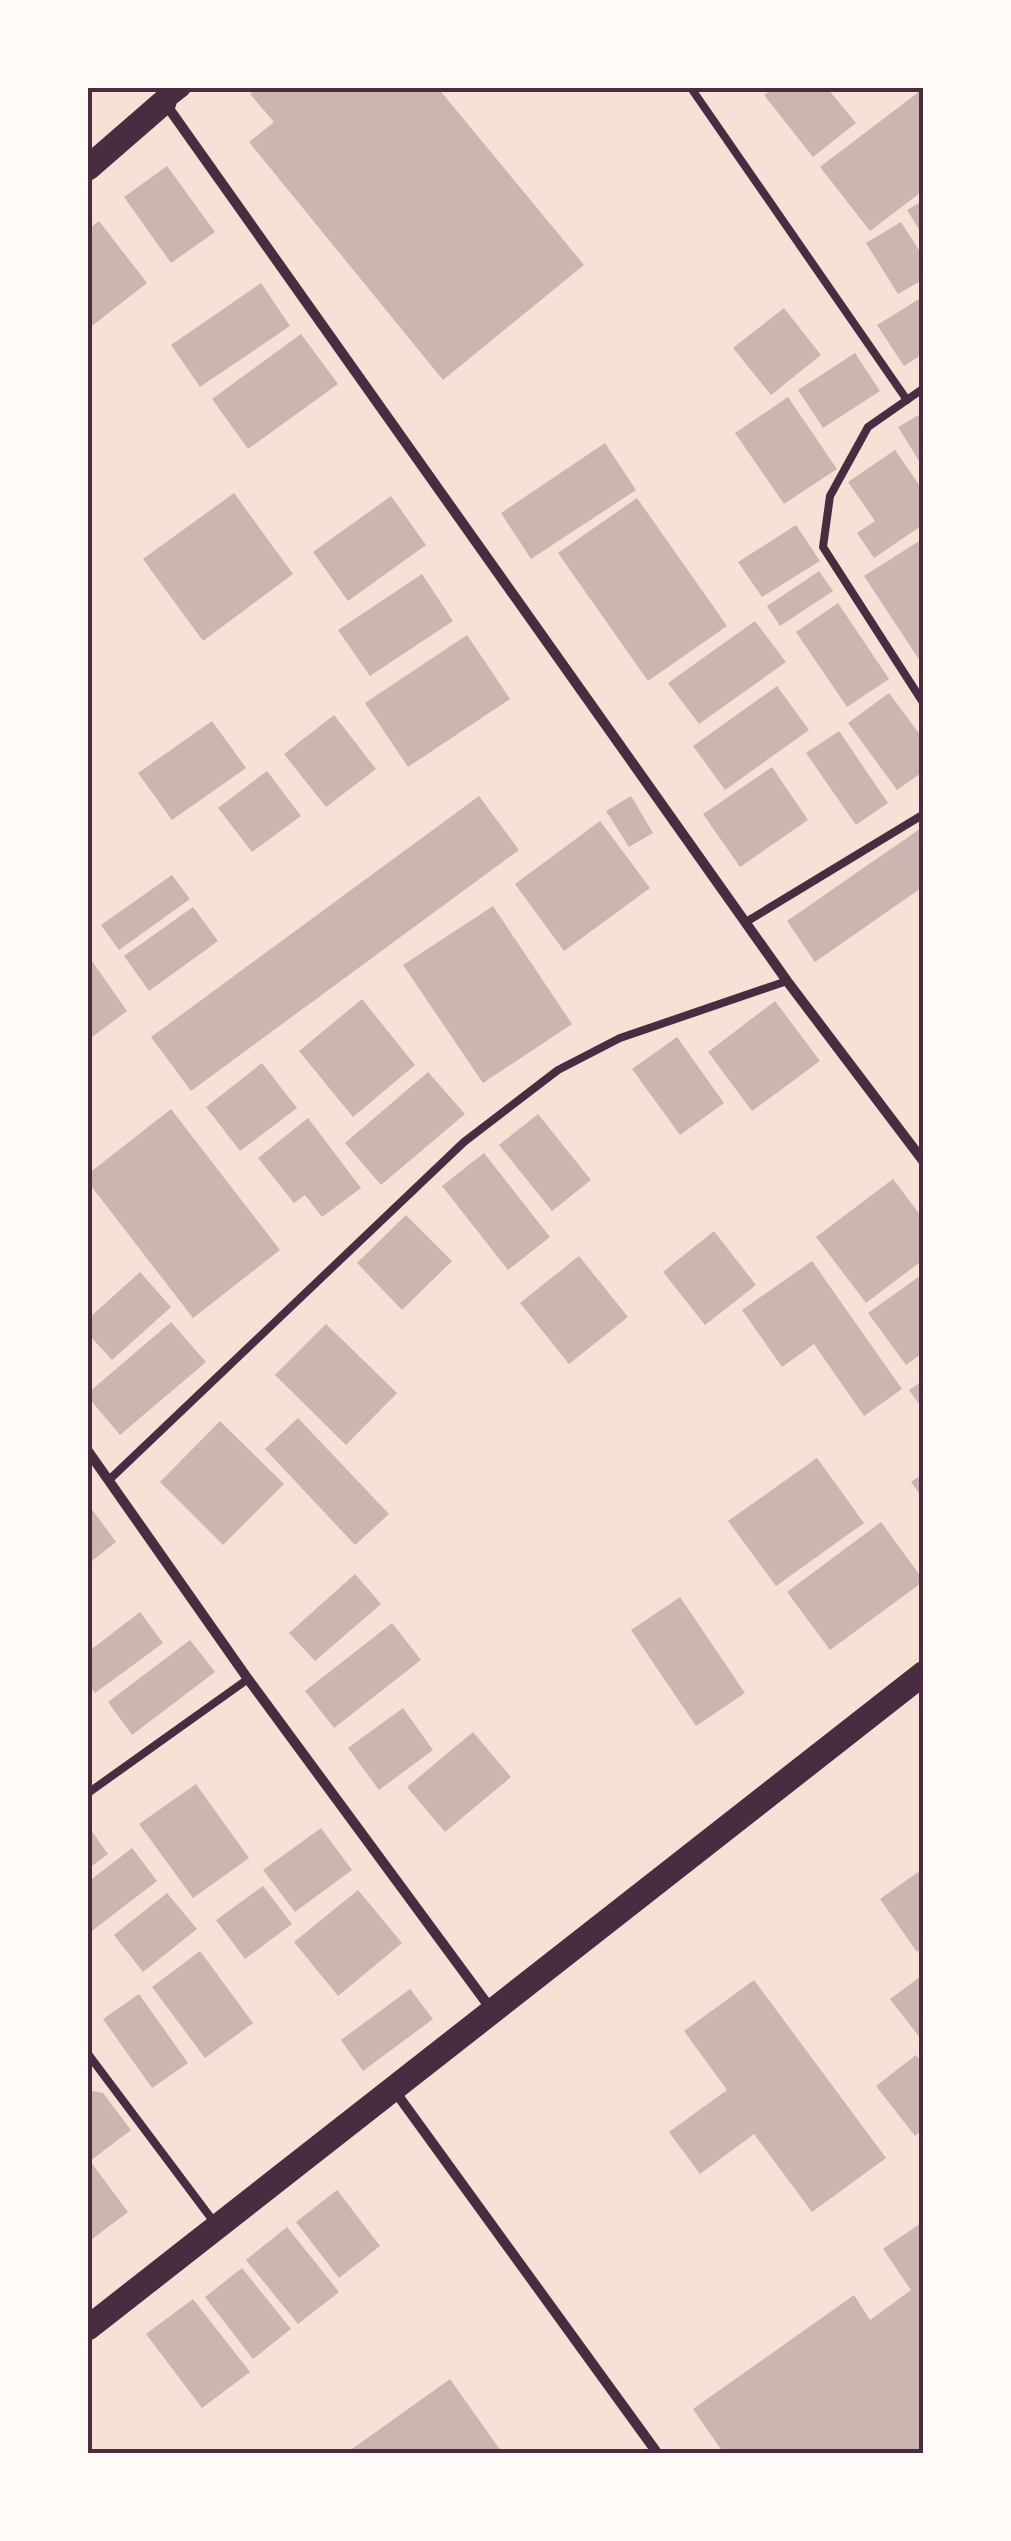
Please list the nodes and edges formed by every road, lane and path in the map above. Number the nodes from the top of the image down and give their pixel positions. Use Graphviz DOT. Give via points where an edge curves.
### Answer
graph roads {
  1 [pos="691,88"];
  2 [pos="173,95"];
  3 [pos="88,168"];
  4 [pos="924,388"];
  5 [pos="907,400"];
  6 [pos="924,704"];
  7 [pos="924,814"];
  8 [pos="746,922"];
  9 [pos="787,981"];
  10 [pos="924,1162"];
  11 [pos="88,1451"];
  12 [pos="108,1480"];
  13 [pos="924,1673"];
  14 [pos="248,1679"];
  15 [pos="88,1793"];
  16 [pos="493,2011"];
  17 [pos="88,2054"];
  18 [pos="392,2088"];
  19 [pos="218,2228"];
  20 [pos="88,2328"];
  21 [pos="658,2454"];
  1 -- 5 [label="lane"];
  2 -- 3 [label="main road"];
  2 -- 8 [label="street"];
  4 -- 5 [label="lane"];
  5 -- 6 [label="lane" via="868,427 830,496 823,547"];
  7 -- 8 [label="lane"];
  8 -- 9 [label="street"];
  9 -- 10 [label="street"];
  9 -- 12 [label="lane" via="620,1038 558,1070 464,1142"];
  11 -- 12 [label="street"];
  12 -- 14 [label="street"];
  13 -- 16 [label="main road"];
  14 -- 15 [label="lane"];
  14 -- 16 [label="street"];
  16 -- 18 [label="main road"];
  17 -- 19 [label="lane"];
  18 -- 19 [label="main road"];
  18 -- 21 [label="street"];
  19 -- 20 [label="main road"];
}
